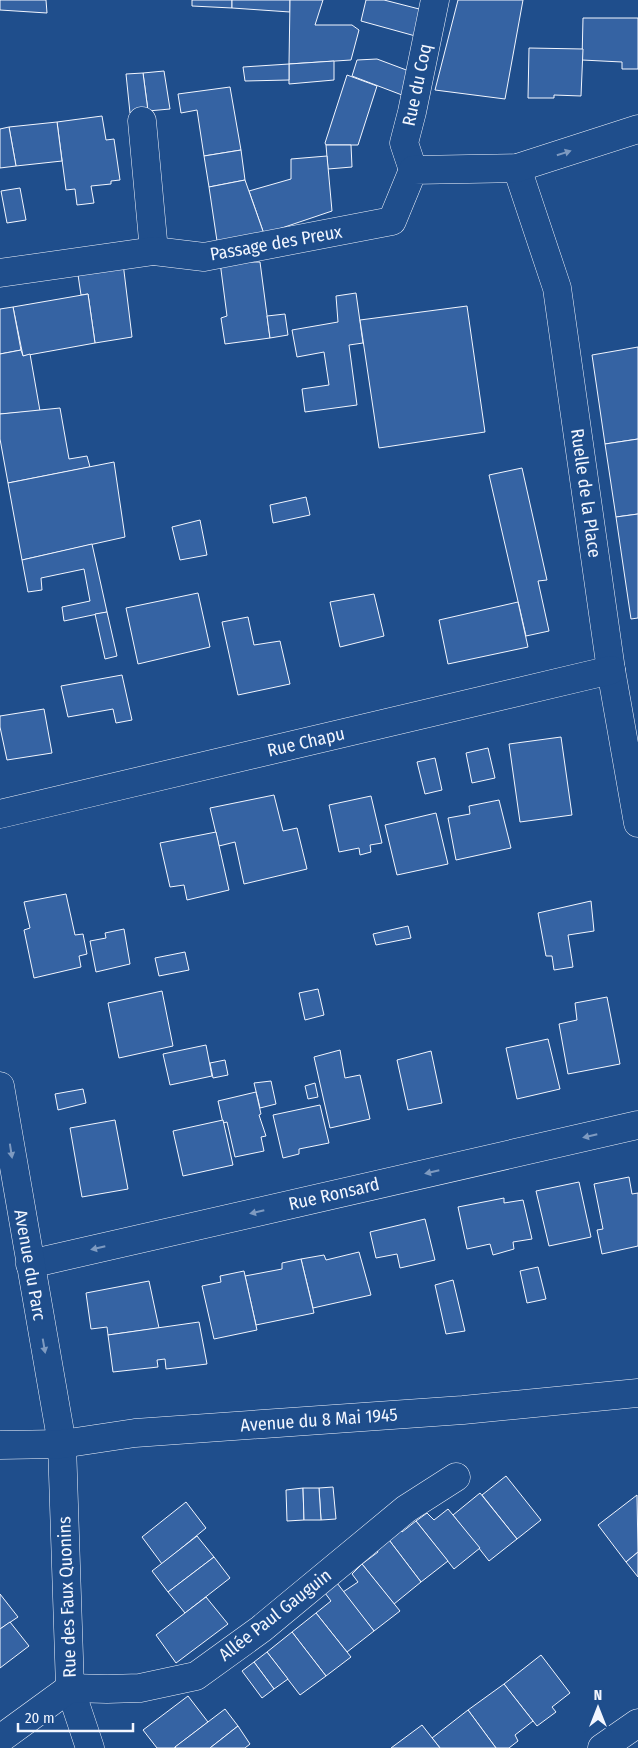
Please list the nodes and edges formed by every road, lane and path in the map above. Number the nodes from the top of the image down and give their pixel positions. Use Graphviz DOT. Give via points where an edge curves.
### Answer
graph roads {
  1 [pos="435,0"];
  2 [pos="142,121"];
  3 [pos="638,129"];
  4 [pos="517,168"];
  5 [pos="413,170"];
  6 [pos="154,251"];
  7 [pos="0,273"];
  8 [pos="611,670"];
  9 [pos="0,814"];
  10 [pos="638,823"];
  11 [pos="0,1086"];
  12 [pos="638,1125"];
  13 [pos="30,1264"];
  14 [pos="638,1393"];
  15 [pos="62,1444"];
  16 [pos="0,1445"];
  17 [pos="456,1477"];
  18 [pos="70,1688"];
  19 [pos="638,1723"];
  20 [pos="0,1739"];
  21 [pos="90,1748"];
  22 [pos="602,1748"];
  1 -- 5 [label="street, Rue du Coq" via="404,143"];
  2 -- 6 [label="street"];
  4 -- 3 [label="street, one-way"];
  4 -- 5 [label="street"];
  4 -- 8 [label="street, Ruelle de la Place" via="557,288"];
  5 -- 6 [label="street, Passage des Preux" via="392,221 204,257"];
  6 -- 7 [label="street, Passage des Preux"];
  8 -- 9 [label="street, Rue Chapu"];
  8 -- 10 [label="street, Ruelle de la Place"];
  11 -- 13 [label="street, Avenue du Parc, one-way"];
  12 -- 13 [label="street, Rue Ronsard, one-way"];
  13 -- 15 [label="street, Avenue du Parc, one-way"];
  14 -- 15 [label="street, Avenue du 8 Mai 1945" via="463,1410 114,1435"];
  15 -- 16 [label="street, Avenue du 8 Mai 1945"];
  15 -- 18 [label="street, Rue des Faux Quonins"];
  17 -- 18 [label="street, Allée Paul Gauguin" via="406,1509 261,1629 196,1676 140,1688"];
  18 -- 20 [label="street"];
  18 -- 21 [label="street, Rue des Faux Quonins"];
  19 -- 22 [label="street"];
}
